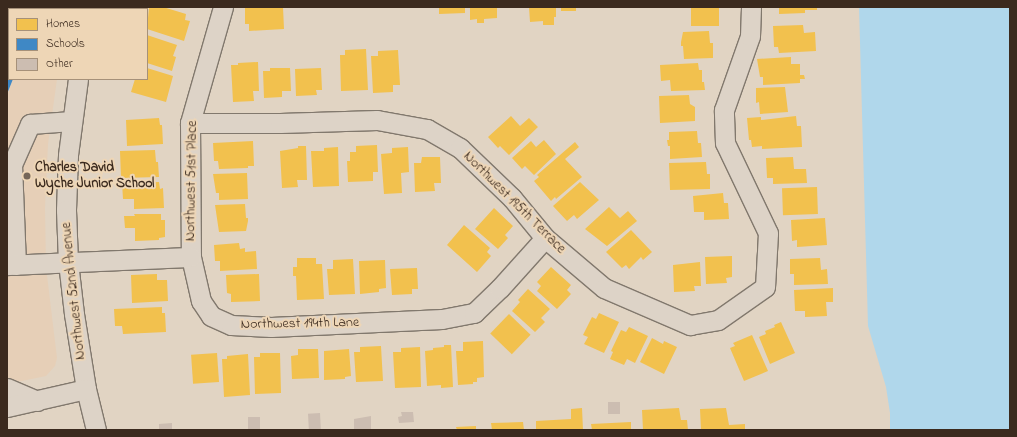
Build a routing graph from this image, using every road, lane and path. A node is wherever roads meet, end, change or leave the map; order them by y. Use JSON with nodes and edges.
{"nodes":[{"id":1,"x":751,"y":7,"type":"edge"},
{"id":2,"x":216,"y":9,"type":"edge"},
{"id":3,"x":78,"y":80,"type":"edge"},
{"id":4,"x":72,"y":121,"type":"junction"},
{"id":5,"x":190,"y":123,"type":"junction"},
{"id":6,"x":9,"y":171,"type":"edge"},
{"id":7,"x":545,"y":238,"type":"junction"},
{"id":8,"x":191,"y":257,"type":"junction"},
{"id":9,"x":68,"y":262,"type":"junction"},
{"id":10,"x":11,"y":265,"type":"edge"},
{"id":11,"x":7,"y":388,"type":"edge"},
{"id":12,"x":86,"y":389,"type":"junction"},
{"id":13,"x":36,"y":401,"type":"junction"},
{"id":14,"x":7,"y":407,"type":"edge"},
{"id":15,"x":96,"y":430,"type":"edge"}],
"edges":[{"from":1,"to":7,"type":"street","name":"Northwest 195th Terrace"},
{"from":2,"to":5,"type":"street","name":"Northwest 51st Place"},
{"from":3,"to":4,"type":"street","name":"Northwest 52nd Avenue"},
{"from":4,"to":6,"type":"street"},
{"from":4,"to":9,"type":"street","name":"Northwest 52nd Avenue"},
{"from":5,"to":7,"type":"street","name":"Northwest 195th Terrace"},
{"from":5,"to":8,"type":"street","name":"Northwest 51st Place"},
{"from":6,"to":10,"type":"street"},
{"from":7,"to":8,"type":"street","name":"Northwest 194th Lane"},
{"from":8,"to":9,"type":"street"},
{"from":9,"to":10,"type":"street"},
{"from":9,"to":12,"type":"street","name":"Northwest 52nd Avenue"},
{"from":11,"to":13,"type":"street"},
{"from":12,"to":13,"type":"street"},
{"from":12,"to":15,"type":"street","name":"Northwest 52nd Avenue"},
{"from":13,"to":14,"type":"street"}]}
